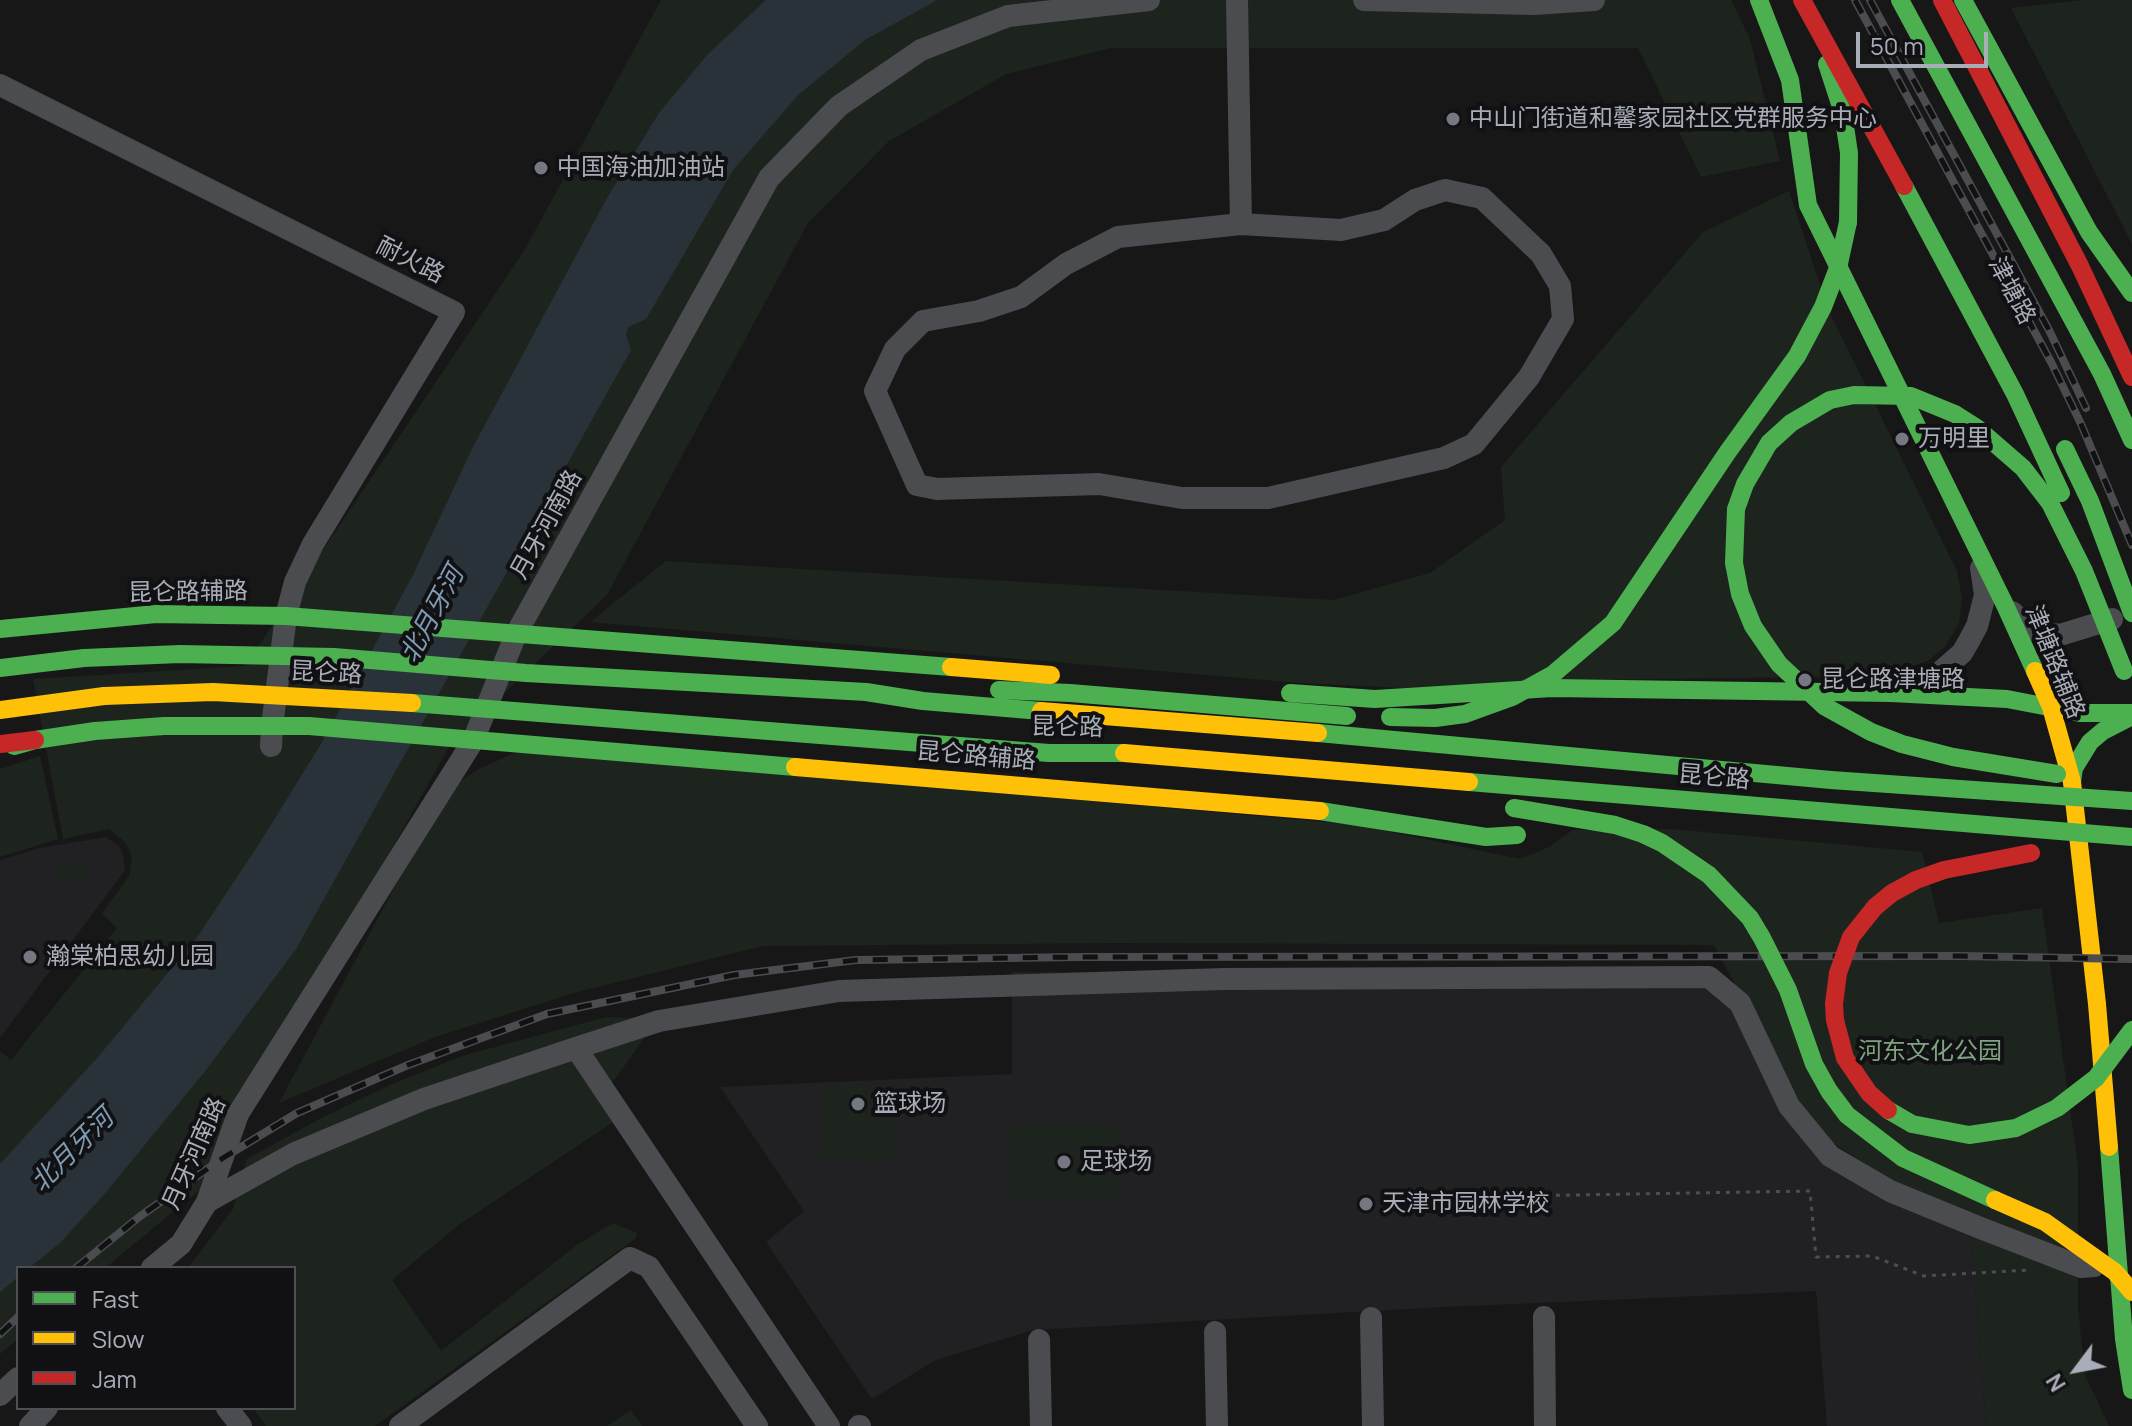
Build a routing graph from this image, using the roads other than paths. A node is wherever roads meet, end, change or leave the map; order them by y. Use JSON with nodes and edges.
{"nodes":[{"id":1,"x":1149,"y":0,"type":"edge"},
{"id":2,"x":1237,"y":0,"type":"edge"},
{"id":3,"x":1364,"y":0,"type":"edge"},
{"id":4,"x":1594,"y":0,"type":"edge"},
{"id":5,"x":1759,"y":0,"type":"edge"},
{"id":6,"x":1799,"y":0,"type":"edge"},
{"id":7,"x":1900,"y":0,"type":"edge"},
{"id":8,"x":1942,"y":0,"type":"edge"},
{"id":9,"x":1963,"y":0,"type":"edge"},
{"id":10,"x":0,"y":85,"type":"edge"},
{"id":11,"x":1241,"y":224,"type":"junction"},
{"id":12,"x":2080,"y":266,"type":"junction"},
{"id":13,"x":2132,"y":293,"type":"edge"},
{"id":14,"x":2132,"y":339,"type":"edge"},
{"id":15,"x":2132,"y":377,"type":"edge"},
{"id":16,"x":2058,"y":435,"type":"dead end"},
{"id":17,"x":2132,"y":440,"type":"edge"},
{"id":18,"x":1977,"y":551,"type":"junction"},
{"id":19,"x":2005,"y":605,"type":"junction"},
{"id":20,"x":2132,"y":612,"type":"edge"},
{"id":21,"x":286,"y":616,"type":"junction"},
{"id":22,"x":0,"y":629,"type":"edge"},
{"id":23,"x":516,"y":634,"type":"junction"},
{"id":24,"x":0,"y":668,"type":"edge"},
{"id":25,"x":866,"y":692,"type":"junction"},
{"id":26,"x":1891,"y":693,"type":"junction"},
{"id":27,"x":2051,"y":707,"type":"junction"},
{"id":28,"x":0,"y":710,"type":"edge"},
{"id":29,"x":2132,"y":715,"type":"edge"},
{"id":30,"x":1363,"y":718,"type":"junction"},
{"id":31,"x":272,"y":736,"type":"junction"},
{"id":32,"x":1581,"y":739,"type":"dead end"},
{"id":33,"x":473,"y":741,"type":"junction"},
{"id":34,"x":0,"y":747,"type":"edge"},
{"id":35,"x":1049,"y":753,"type":"junction"},
{"id":36,"x":1915,"y":767,"type":"dead end"},
{"id":37,"x":2073,"y":777,"type":"junction"},
{"id":38,"x":1259,"y":783,"type":"dead end"},
{"id":39,"x":2132,"y":801,"type":"edge"},
{"id":40,"x":1660,"y":816,"type":"dead end"},
{"id":41,"x":1517,"y":835,"type":"dead end"},
{"id":42,"x":2132,"y":837,"type":"edge"},
{"id":43,"x":1969,"y":847,"type":"dead end"},
{"id":44,"x":2045,"y":854,"type":"junction"},
{"id":45,"x":2103,"y":858,"type":"dead end"},
{"id":46,"x":2097,"y":1004,"type":"junction"},
{"id":47,"x":2132,"y":1030,"type":"edge"},
{"id":48,"x":2132,"y":1039,"type":"edge"},
{"id":49,"x":576,"y":1048,"type":"junction"},
{"id":50,"x":207,"y":1202,"type":"junction"},
{"id":51,"x":2120,"y":1264,"type":"junction"},
{"id":52,"x":154,"y":1266,"type":"edge"},
{"id":53,"x":2132,"y":1292,"type":"edge"},
{"id":54,"x":1544,"y":1317,"type":"dead end"},
{"id":55,"x":1371,"y":1318,"type":"dead end"},
{"id":56,"x":1215,"y":1332,"type":"dead end"},
{"id":57,"x":1039,"y":1340,"type":"dead end"},
{"id":58,"x":16,"y":1380,"type":"edge"},
{"id":59,"x":2132,"y":1390,"type":"edge"},
{"id":60,"x":0,"y":1395,"type":"edge"},
{"id":61,"x":45,"y":1410,"type":"edge"},
{"id":62,"x":229,"y":1410,"type":"edge"},
{"id":63,"x":30,"y":1426,"type":"edge"},
{"id":64,"x":241,"y":1426,"type":"edge"},
{"id":65,"x":400,"y":1426,"type":"edge"},
{"id":66,"x":757,"y":1426,"type":"edge"},
{"id":67,"x":829,"y":1426,"type":"edge"},
{"id":68,"x":1041,"y":1426,"type":"edge"},
{"id":69,"x":1217,"y":1426,"type":"edge"},
{"id":70,"x":1373,"y":1426,"type":"edge"},
{"id":71,"x":1545,"y":1426,"type":"edge"}],
"edges":[{"from":1,"to":23,"type":"street","name":"月牙河南路"},
{"from":2,"to":11,"type":"street"},
{"from":3,"to":4,"type":"street"},
{"from":5,"to":18,"type":"main road","name":"津塘路辅路"},
{"from":6,"to":30,"type":"main road","bridge":true},
{"from":6,"to":37,"type":"main road","bridge":true},
{"from":7,"to":17,"type":"main road","name":"津塘路"},
{"from":8,"to":12,"type":"main road"},
{"from":9,"to":13,"type":"main road"},
{"from":10,"to":21,"type":"street","name":"耐火路"},
{"from":11,"to":11,"type":"street"},
{"from":12,"to":14,"type":"main road"},
{"from":12,"to":15,"type":"main road"},
{"from":16,"to":20,"type":"main road","bridge":true},
{"from":18,"to":19,"type":"main road","name":"津塘路辅路"},
{"from":18,"to":26,"type":"street"},
{"from":19,"to":20,"type":"street"},
{"from":19,"to":27,"type":"main road","name":"津塘路辅路"},
{"from":21,"to":22,"type":"main road","name":"昆仑路辅路"},
{"from":21,"to":23,"type":"main road","name":"昆仑路辅路"},
{"from":21,"to":31,"type":"street","name":"耐火路"},
{"from":23,"to":26,"type":"main road","name":"昆仑路辅路"},
{"from":23,"to":33,"type":"street","name":"月牙河南路"},
{"from":24,"to":25,"type":"main road","name":"昆仑路","bridge":true},
{"from":25,"to":30,"type":"main road","bridge":true},
{"from":25,"to":39,"type":"main road","name":"昆仑路","bridge":true},
{"from":26,"to":27,"type":"main road","name":"昆仑路辅路"},
{"from":27,"to":29,"type":"main road"},
{"from":27,"to":37,"type":"main road","name":"津塘路辅路"},
{"from":28,"to":35,"type":"main road","name":"昆仑路","bridge":true},
{"from":29,"to":37,"type":"main road"},
{"from":30,"to":32,"type":"main road"},
{"from":31,"to":33,"type":"main road","name":"昆仑路辅路"},
{"from":31,"to":34,"type":"main road"},
{"from":33,"to":41,"type":"main road","name":"昆仑路辅路"},
{"from":33,"to":50,"type":"street","name":"月牙河南路"},
{"from":35,"to":38,"type":"main road","bridge":true},
{"from":35,"to":42,"type":"main road","name":"昆仑路","bridge":true},
{"from":36,"to":37,"type":"main road","bridge":true},
{"from":37,"to":46,"type":"main road","name":"津塘路辅路"},
{"from":40,"to":53,"type":"main road","bridge":true},
{"from":43,"to":44,"type":"main road","bridge":true},
{"from":44,"to":45,"type":"main road"},
{"from":44,"to":47,"type":"main road","bridge":true},
{"from":46,"to":48,"type":"main road"},
{"from":46,"to":51,"type":"main road","name":"津塘路辅路"},
{"from":49,"to":50,"type":"street"},
{"from":49,"to":51,"type":"street"},
{"from":49,"to":67,"type":"street"},
{"from":50,"to":52,"type":"street","name":"月牙河南路"},
{"from":51,"to":59,"type":"main road","name":"津塘路辅路"},
{"from":54,"to":71,"type":"street"},
{"from":55,"to":70,"type":"street"},
{"from":56,"to":69,"type":"street"},
{"from":57,"to":68,"type":"street"},
{"from":58,"to":60,"type":"street"},
{"from":61,"to":63,"type":"street"},
{"from":62,"to":64,"type":"street"},
{"from":65,"to":66,"type":"street"}]}
